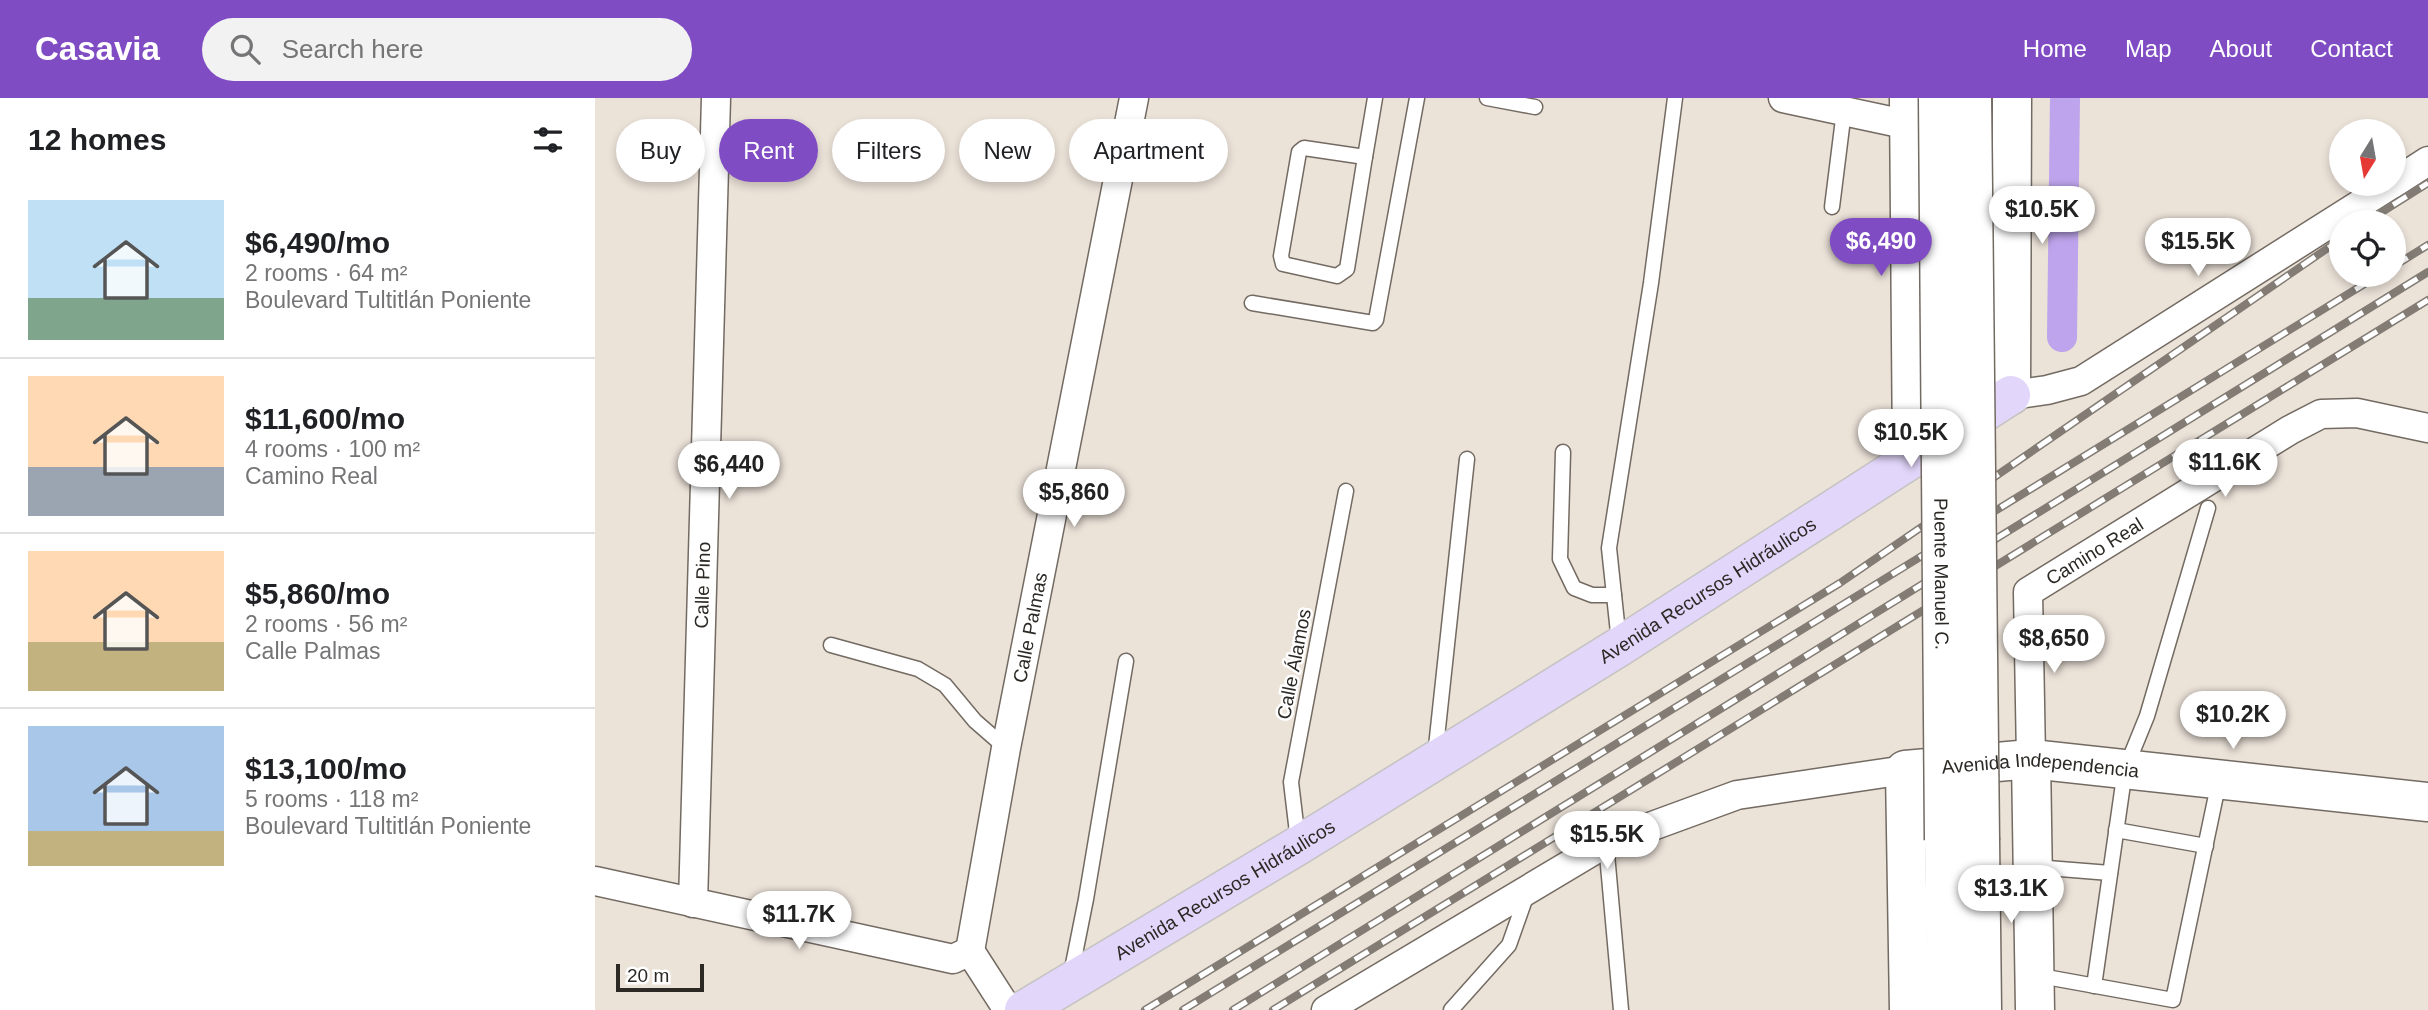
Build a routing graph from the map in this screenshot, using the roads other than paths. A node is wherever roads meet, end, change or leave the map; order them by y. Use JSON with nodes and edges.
{"nodes":[{"id":1,"x":716,"y":98,"type":"edge"},
{"id":2,"x":1134,"y":98,"type":"edge"},
{"id":3,"x":1375,"y":98,"type":"edge"},
{"id":4,"x":1417,"y":98,"type":"edge"},
{"id":5,"x":1487,"y":98,"type":"edge"},
{"id":6,"x":1675,"y":98,"type":"edge"},
{"id":7,"x":1783,"y":98,"type":"edge"},
{"id":8,"x":1938,"y":98,"type":"edge"},
{"id":9,"x":1972,"y":98,"type":"edge"},
{"id":10,"x":2012,"y":98,"type":"edge"},
{"id":11,"x":1535,"y":107,"type":"dead end"},
{"id":12,"x":1844,"y":111,"type":"junction"},
{"id":13,"x":1909,"y":111,"type":"edge"},
{"id":14,"x":1365,"y":157,"type":"junction"},
{"id":15,"x":2428,"y":161,"type":"edge"},
{"id":16,"x":2406,"y":175,"type":"edge"},
{"id":17,"x":2373,"y":196,"type":"edge"},
{"id":18,"x":1832,"y":207,"type":"dead end"},
{"id":19,"x":1252,"y":303,"type":"dead end"},
{"id":20,"x":2011,"y":395,"type":"junction"},
{"id":21,"x":2428,"y":428,"type":"edge"},
{"id":22,"x":1563,"y":453,"type":"dead end"},
{"id":23,"x":1912,"y":457,"type":"junction"},
{"id":24,"x":1467,"y":459,"type":"dead end"},
{"id":25,"x":1346,"y":491,"type":"dead end"},
{"id":26,"x":2208,"y":508,"type":"dead end"},
{"id":27,"x":1614,"y":595,"type":"junction"},
{"id":28,"x":831,"y":645,"type":"dead end"},
{"id":29,"x":1619,"y":647,"type":"junction"},
{"id":30,"x":1126,"y":662,"type":"dead end"},
{"id":31,"x":1006,"y":748,"type":"junction"},
{"id":32,"x":2031,"y":759,"type":"junction"},
{"id":33,"x":1435,"y":761,"type":"junction"},
{"id":34,"x":2125,"y":769,"type":"junction"},
{"id":35,"x":1905,"y":770,"type":"junction"},
{"id":36,"x":2219,"y":780,"type":"junction"},
{"id":37,"x":2428,"y":802,"type":"edge"},
{"id":38,"x":2116,"y":830,"type":"junction"},
{"id":39,"x":1962,"y":840,"type":"junction"},
{"id":40,"x":1606,"y":843,"type":"junction"},
{"id":41,"x":1299,"y":845,"type":"junction"},
{"id":42,"x":2206,"y":846,"type":"junction"},
{"id":43,"x":2033,"y":867,"type":"junction"},
{"id":44,"x":2110,"y":873,"type":"junction"},
{"id":45,"x":595,"y":881,"type":"edge"},
{"id":46,"x":1529,"y":889,"type":"junction"},
{"id":47,"x":693,"y":903,"type":"junction"},
{"id":48,"x":970,"y":951,"type":"junction"},
{"id":49,"x":1070,"y":983,"type":"junction"},
{"id":50,"x":2094,"y":986,"type":"junction"},
{"id":51,"x":2035,"y":992,"type":"edge"},
{"id":52,"x":2174,"y":1005,"type":"edge"},
{"id":53,"x":1008,"y":1010,"type":"edge"},
{"id":54,"x":1024,"y":1010,"type":"edge"},
{"id":55,"x":1326,"y":1010,"type":"edge"},
{"id":56,"x":1451,"y":1010,"type":"edge"},
{"id":57,"x":1621,"y":1010,"type":"edge"},
{"id":58,"x":1909,"y":1010,"type":"edge"},
{"id":59,"x":1946,"y":1010,"type":"edge"},
{"id":60,"x":1982,"y":1010,"type":"edge"}],
"edges":[{"from":1,"to":47,"type":"street","name":"Calle Pino"},
{"from":2,"to":31,"type":"street","name":"Calle Palmas"},
{"from":3,"to":14,"type":"lane"},
{"from":4,"to":19,"type":"lane"},
{"from":5,"to":11,"type":"lane"},
{"from":6,"to":27,"type":"lane"},
{"from":7,"to":12,"type":"street"},
{"from":8,"to":39,"type":"main road","name":"Puente Manuel C.","bridge":true},
{"from":9,"to":39,"type":"main road","name":"Puente Manuel C.","bridge":true},
{"from":10,"to":20,"type":"main road"},
{"from":12,"to":13,"type":"street"},
{"from":12,"to":18,"type":"lane"},
{"from":13,"to":23,"type":"main road"},
{"from":14,"to":14,"type":"lane"},
{"from":15,"to":16,"type":"street","name":"Avenida Recursos Hidráulicos"},
{"from":17,"to":20,"type":"street","name":"Avenida Recursos Hidráulicos"},
{"from":20,"to":23,"type":"main road","name":"Avenida Recursos Hidráulicos"},
{"from":21,"to":32,"type":"street","name":"Camino Real"},
{"from":22,"to":27,"type":"lane"},
{"from":23,"to":29,"type":"main road","name":"Avenida Recursos Hidráulicos"},
{"from":24,"to":33,"type":"lane"},
{"from":25,"to":41,"type":"lane","name":"Calle Álamos"},
{"from":26,"to":34,"type":"lane"},
{"from":27,"to":29,"type":"lane"},
{"from":28,"to":31,"type":"lane"},
{"from":29,"to":33,"type":"main road","name":"Avenida Recursos Hidráulicos"},
{"from":30,"to":49,"type":"lane"},
{"from":31,"to":48,"type":"street","name":"Calle Palmas"},
{"from":32,"to":34,"type":"main road","name":"Avenida Independencia"},
{"from":32,"to":35,"type":"main road","name":"Avenida Independencia"},
{"from":32,"to":43,"type":"main road"},
{"from":33,"to":41,"type":"main road","name":"Avenida Recursos Hidráulicos"},
{"from":34,"to":36,"type":"main road","name":"Avenida Independencia"},
{"from":34,"to":38,"type":"lane"},
{"from":35,"to":40,"type":"street"},
{"from":35,"to":58,"type":"main road"},
{"from":36,"to":37,"type":"main road","name":"Avenida Independencia"},
{"from":36,"to":42,"type":"lane"},
{"from":38,"to":42,"type":"lane"},
{"from":38,"to":44,"type":"lane"},
{"from":39,"to":59,"type":"main road"},
{"from":39,"to":60,"type":"main road"},
{"from":40,"to":46,"type":"street"},
{"from":40,"to":57,"type":"lane"},
{"from":41,"to":49,"type":"main road","name":"Avenida Recursos Hidráulicos"},
{"from":42,"to":52,"type":"lane"},
{"from":43,"to":44,"type":"lane"},
{"from":43,"to":51,"type":"main road"},
{"from":44,"to":50,"type":"lane"},
{"from":45,"to":47,"type":"street"},
{"from":46,"to":55,"type":"street"},
{"from":46,"to":56,"type":"lane"},
{"from":47,"to":48,"type":"street"},
{"from":48,"to":53,"type":"street"},
{"from":49,"to":54,"type":"main road","name":"Avenida Recursos Hidráulicos"},
{"from":50,"to":51,"type":"lane"},
{"from":50,"to":52,"type":"lane"}]}
